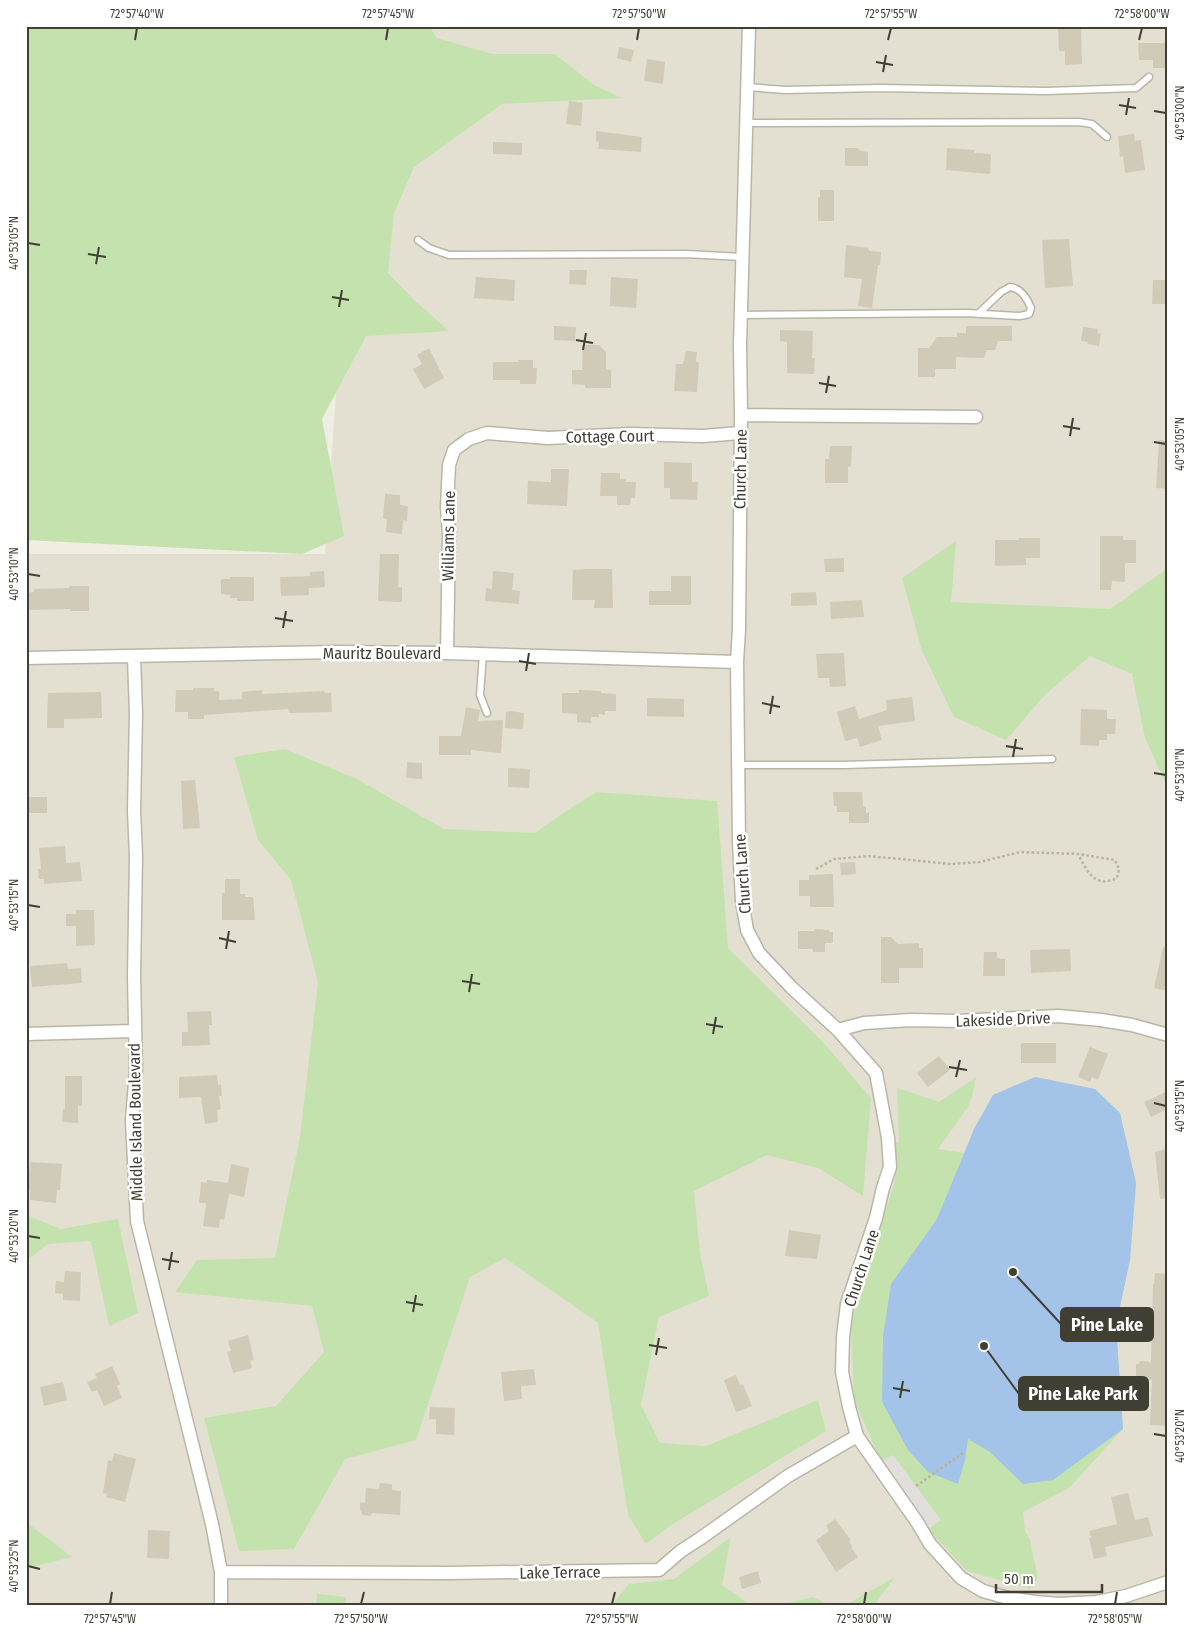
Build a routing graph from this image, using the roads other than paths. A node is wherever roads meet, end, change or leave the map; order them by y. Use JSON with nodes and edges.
{"nodes":[{"id":1,"x":749,"y":26,"type":"edge"},
{"id":2,"x":1149,"y":77,"type":"dead end"},
{"id":3,"x":747,"y":87,"type":"junction"},
{"id":4,"x":746,"y":123,"type":"junction"},
{"id":5,"x":1107,"y":137,"type":"dead end"},
{"id":6,"x":418,"y":240,"type":"dead end"},
{"id":7,"x":742,"y":257,"type":"junction"},
{"id":8,"x":978,"y":314,"type":"junction"},
{"id":9,"x":740,"y":315,"type":"junction"},
{"id":10,"x":741,"y":415,"type":"junction"},
{"id":11,"x":976,"y":417,"type":"dead end"},
{"id":12,"x":740,"y":434,"type":"junction"},
{"id":13,"x":479,"y":436,"type":"joint"},
{"id":14,"x":447,"y":652,"type":"junction"},
{"id":15,"x":483,"y":654,"type":"junction"},
{"id":16,"x":134,"y":657,"type":"junction"},
{"id":17,"x":26,"y":658,"type":"edge"},
{"id":18,"x":737,"y":662,"type":"junction"},
{"id":19,"x":486,"y":713,"type":"dead end"},
{"id":20,"x":1052,"y":759,"type":"dead end"},
{"id":21,"x":739,"y":765,"type":"junction"},
{"id":22,"x":838,"y":1030,"type":"junction"},
{"id":23,"x":134,"y":1031,"type":"junction"},
{"id":24,"x":26,"y":1034,"type":"edge"},
{"id":25,"x":1168,"y":1035,"type":"edge"},
{"id":26,"x":857,"y":1436,"type":"junction"},
{"id":27,"x":221,"y":1572,"type":"junction"},
{"id":28,"x":1168,"y":1582,"type":"edge"},
{"id":29,"x":1035,"y":1604,"type":"edge"},
{"id":30,"x":221,"y":1606,"type":"edge"}],
"edges":[{"from":1,"to":3,"type":"street","name":"Church Lane"},
{"from":2,"to":3,"type":"lane"},
{"from":3,"to":4,"type":"street","name":"Church Lane"},
{"from":4,"to":5,"type":"lane"},
{"from":4,"to":7,"type":"street","name":"Church Lane"},
{"from":6,"to":7,"type":"lane"},
{"from":7,"to":9,"type":"street","name":"Church Lane"},
{"from":8,"to":8,"type":"lane"},
{"from":8,"to":9,"type":"lane"},
{"from":9,"to":10,"type":"street","name":"Church Lane"},
{"from":10,"to":11,"type":"street"},
{"from":10,"to":12,"type":"street","name":"Church Lane"},
{"from":12,"to":13,"type":"street","name":"Cottage Court"},
{"from":12,"to":18,"type":"street","name":"Church Lane"},
{"from":13,"to":14,"type":"street","name":"Williams Lane"},
{"from":14,"to":15,"type":"street","name":"Mauritz Boulevard"},
{"from":14,"to":16,"type":"street","name":"Mauritz Boulevard"},
{"from":15,"to":18,"type":"street","name":"Mauritz Boulevard"},
{"from":15,"to":19,"type":"lane"},
{"from":16,"to":17,"type":"street","name":"Mauritz Boulevard"},
{"from":16,"to":23,"type":"street","name":"Middle Island Boulevard"},
{"from":18,"to":21,"type":"street","name":"Church Lane"},
{"from":20,"to":21,"type":"lane"},
{"from":21,"to":22,"type":"street","name":"Church Lane"},
{"from":22,"to":25,"type":"street","name":"Lakeside Drive"},
{"from":22,"to":26,"type":"street","name":"Church Lane"},
{"from":23,"to":24,"type":"street"},
{"from":23,"to":27,"type":"street","name":"Middle Island Boulevard"},
{"from":26,"to":27,"type":"street","name":"Lake Terrace"},
{"from":26,"to":29,"type":"street","name":"Church Lane"},
{"from":27,"to":30,"type":"street","name":"Middle Island Boulevard"},
{"from":28,"to":29,"type":"street","name":"Church Lane"}]}
